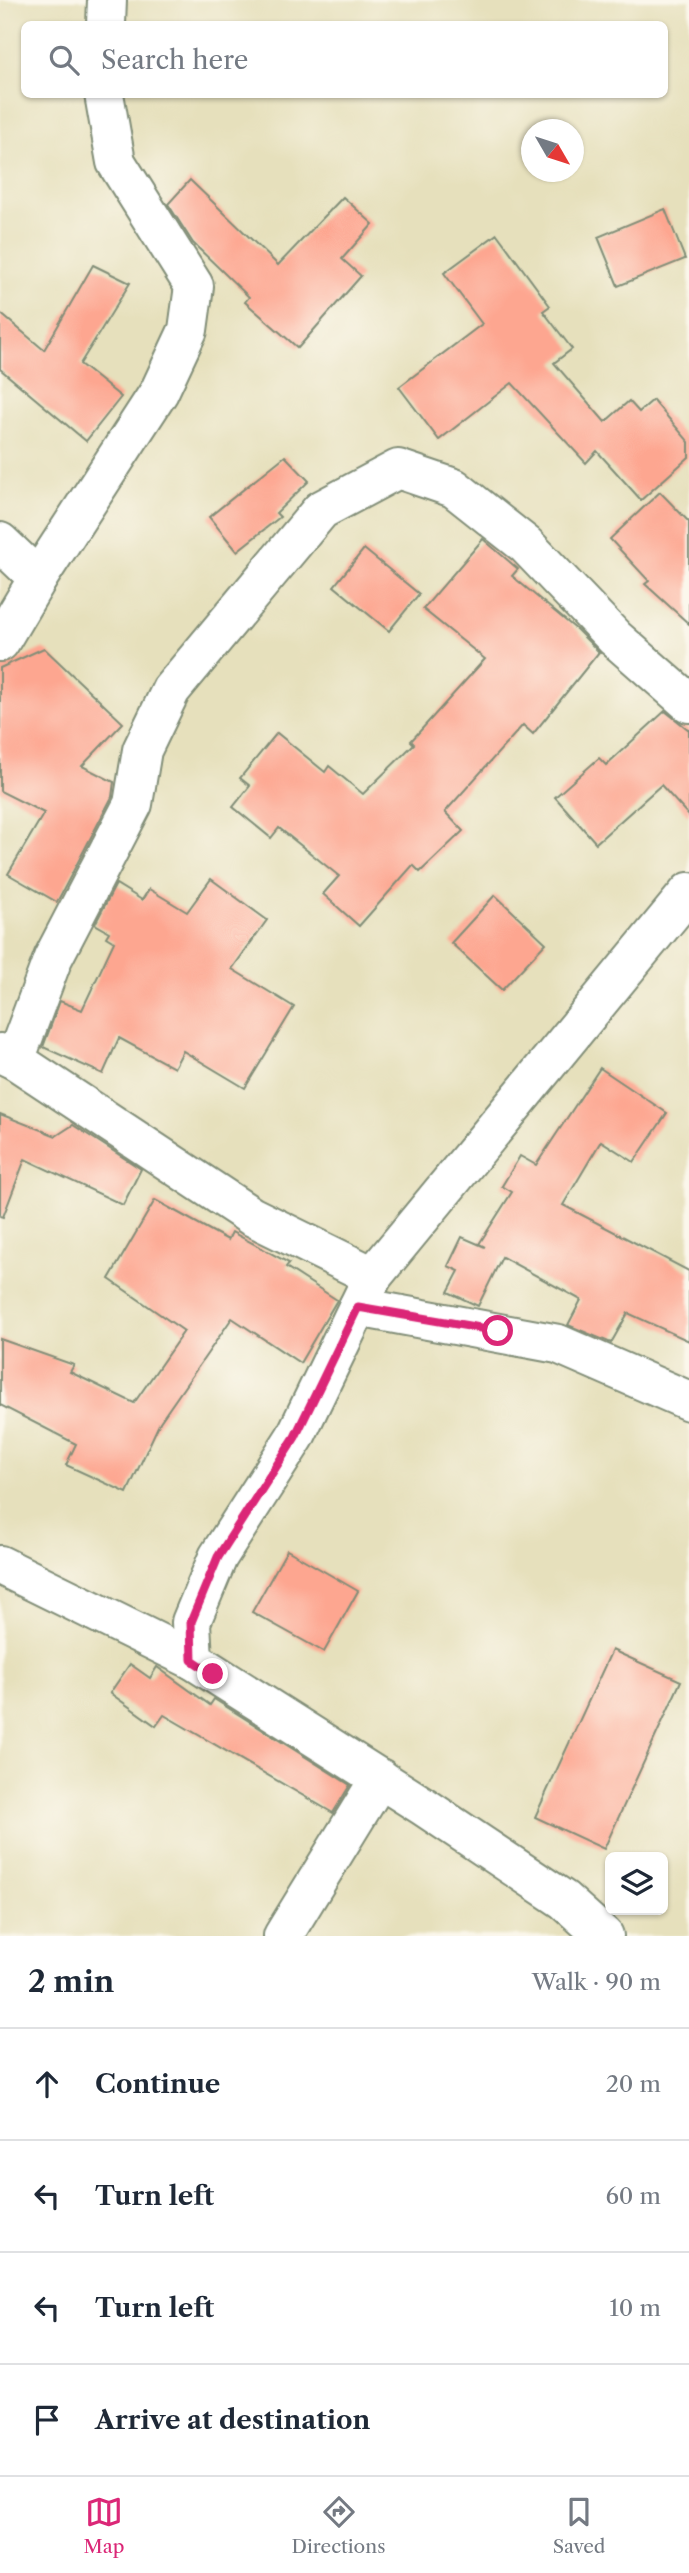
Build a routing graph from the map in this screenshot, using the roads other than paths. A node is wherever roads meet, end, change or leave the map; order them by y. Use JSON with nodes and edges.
{"nodes":[{"id":1,"x":107,"y":0,"type":"edge"},
{"id":2,"x":106,"y":21,"type":"edge"},
{"id":3,"x":105,"y":98,"type":"edge"},
{"id":4,"x":0,"y":542,"type":"edge"},
{"id":5,"x":38,"y":578,"type":"junction"},
{"id":6,"x":0,"y":642,"type":"edge"},
{"id":7,"x":689,"y":703,"type":"edge"},
{"id":8,"x":689,"y":892,"type":"edge"},
{"id":9,"x":7,"y":1056,"type":"edge"},
{"id":10,"x":366,"y":1292,"type":"junction"},
{"id":11,"x":689,"y":1401,"type":"edge"},
{"id":12,"x":0,"y":1565,"type":"edge"},
{"id":13,"x":192,"y":1660,"type":"junction"},
{"id":14,"x":380,"y":1778,"type":"junction"},
{"id":15,"x":283,"y":1936,"type":"edge"},
{"id":16,"x":604,"y":1936,"type":"edge"}],
"edges":[{"from":1,"to":2,"type":"street"},
{"from":3,"to":5,"type":"street"},
{"from":4,"to":5,"type":"street"},
{"from":5,"to":6,"type":"street"},
{"from":7,"to":9,"type":"street"},
{"from":8,"to":10,"type":"street"},
{"from":9,"to":10,"type":"street"},
{"from":10,"to":11,"type":"street"},
{"from":10,"to":13,"type":"street"},
{"from":12,"to":13,"type":"street"},
{"from":13,"to":14,"type":"street"},
{"from":14,"to":15,"type":"street"},
{"from":14,"to":16,"type":"street"}]}
